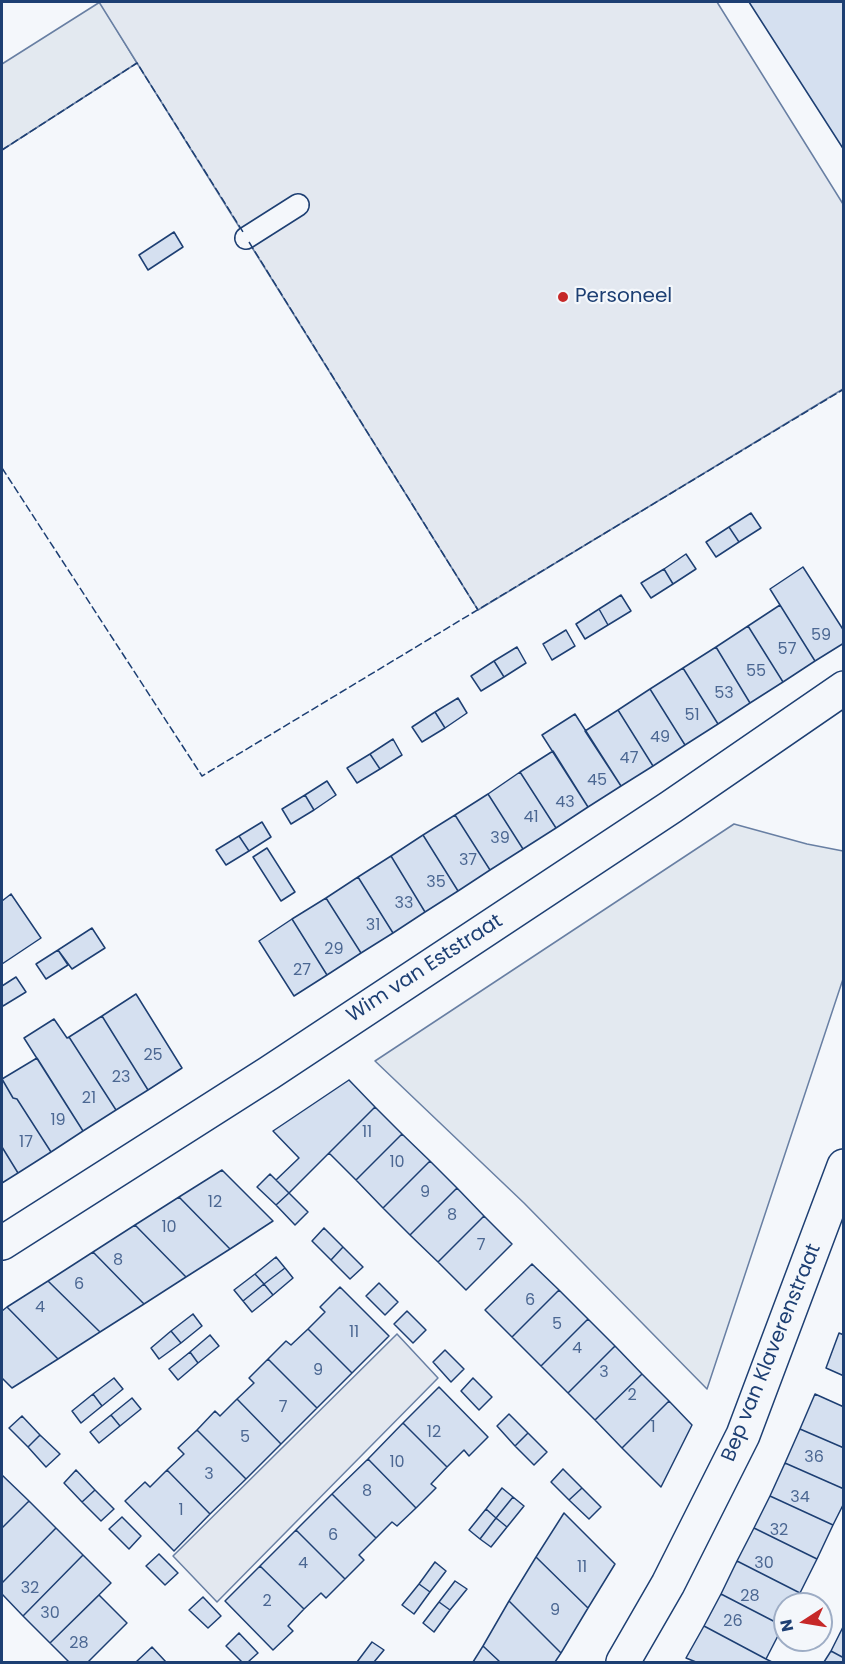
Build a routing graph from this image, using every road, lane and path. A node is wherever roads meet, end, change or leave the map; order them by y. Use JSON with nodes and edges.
{"nodes":[{"id":1,"x":298,"y":205,"type":"dead end"},
{"id":2,"x":246,"y":238,"type":"dead end"},
{"id":3,"x":843,"y":688,"type":"edge"},
{"id":4,"x":843,"y":1166,"type":"edge"},
{"id":5,"x":2,"y":1243,"type":"edge"},
{"id":6,"x":623,"y":1662,"type":"edge"}],
"edges":[{"from":1,"to":2,"type":"lane"},
{"from":3,"to":5,"type":"street","name":"Wim van Eststraat"},
{"from":4,"to":6,"type":"street","name":"Bep van Klaverenstraat"}]}
